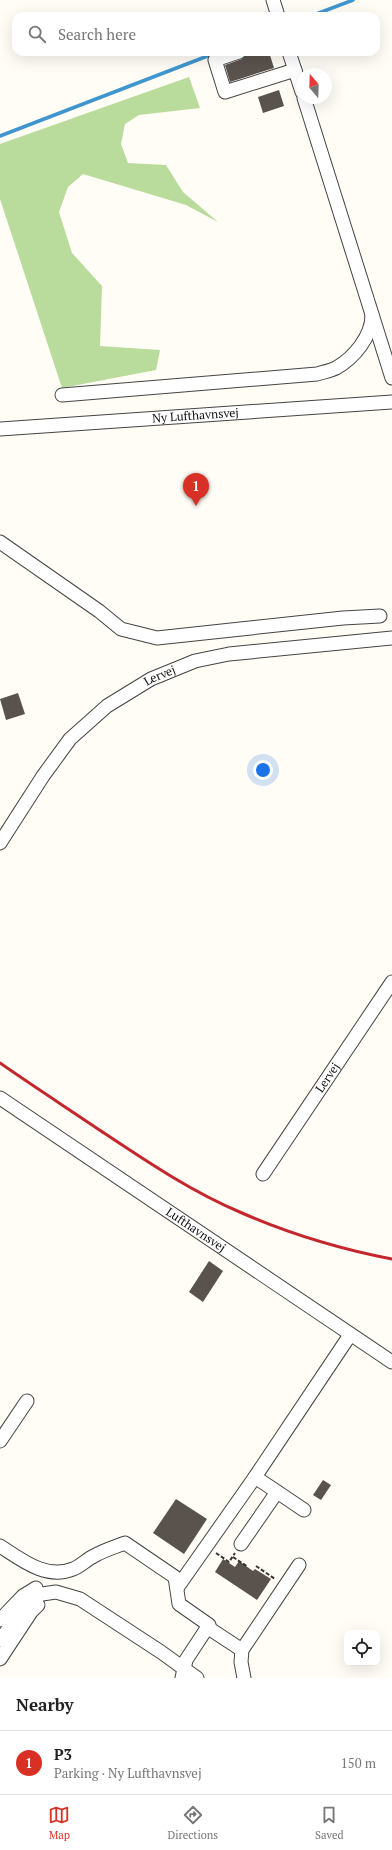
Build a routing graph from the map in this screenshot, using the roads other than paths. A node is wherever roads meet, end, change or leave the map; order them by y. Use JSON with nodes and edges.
{"nodes":[{"id":1,"x":273,"y":0,"type":"edge"},
{"id":2,"x":277,"y":12,"type":"edge"},
{"id":3,"x":226,"y":56,"type":"edge"},
{"id":4,"x":290,"y":56,"type":"edge"},
{"id":5,"x":295,"y":70,"type":"junction"},
{"id":6,"x":296,"y":73,"type":"edge"},
{"id":7,"x":306,"y":104,"type":"edge"},
{"id":8,"x":372,"y":315,"type":"junction"},
{"id":9,"x":392,"y":378,"type":"edge"},
{"id":10,"x":62,"y":395,"type":"dead end"},
{"id":11,"x":392,"y":402,"type":"edge"},
{"id":12,"x":0,"y":429,"type":"edge"},
{"id":13,"x":0,"y":542,"type":"edge"},
{"id":14,"x":380,"y":616,"type":"dead end"},
{"id":15,"x":392,"y":638,"type":"edge"},
{"id":16,"x":0,"y":843,"type":"edge"},
{"id":17,"x":392,"y":982,"type":"edge"},
{"id":18,"x":0,"y":1098,"type":"edge"},
{"id":19,"x":263,"y":1174,"type":"dead end"},
{"id":20,"x":350,"y":1335,"type":"junction"},
{"id":21,"x":392,"y":1362,"type":"edge"},
{"id":22,"x":27,"y":1401,"type":"dead end"},
{"id":23,"x":0,"y":1441,"type":"edge"},
{"id":24,"x":255,"y":1477,"type":"junction"},
{"id":25,"x":277,"y":1492,"type":"junction"},
{"id":26,"x":304,"y":1510,"type":"dead end"},
{"id":27,"x":241,"y":1544,"type":"road end"},
{"id":28,"x":0,"y":1546,"type":"edge"},
{"id":29,"x":299,"y":1565,"type":"dead end"},
{"id":30,"x":177,"y":1588,"type":"junction"},
{"id":31,"x":0,"y":1620,"type":"edge"},
{"id":32,"x":208,"y":1627,"type":"junction"},
{"id":33,"x":0,"y":1640,"type":"edge"},
{"id":34,"x":242,"y":1650,"type":"junction"},
{"id":35,"x":0,"y":1660,"type":"edge"},
{"id":36,"x":183,"y":1674,"type":"edge"},
{"id":37,"x":197,"y":1678,"type":"edge"},
{"id":38,"x":244,"y":1678,"type":"edge"}],
"edges":[{"from":1,"to":2,"type":"street"},
{"from":3,"to":5,"type":"street"},
{"from":4,"to":5,"type":"street"},
{"from":5,"to":6,"type":"street"},
{"from":7,"to":8,"type":"street"},
{"from":8,"to":9,"type":"street"},
{"from":8,"to":10,"type":"street"},
{"from":11,"to":12,"type":"street","name":"Ny Lufthavnsvej"},
{"from":13,"to":14,"type":"street"},
{"from":15,"to":16,"type":"street","name":"Lervej"},
{"from":17,"to":19,"type":"street","name":"Lervej"},
{"from":18,"to":20,"type":"street","name":"Lufthavnsvej"},
{"from":20,"to":21,"type":"street","name":"Lufthavnsvej"},
{"from":20,"to":24,"type":"street"},
{"from":22,"to":23,"type":"street"},
{"from":24,"to":25,"type":"street"},
{"from":24,"to":30,"type":"street"},
{"from":25,"to":26,"type":"street"},
{"from":25,"to":27,"type":"street"},
{"from":28,"to":30,"type":"street"},
{"from":29,"to":34,"type":"street"},
{"from":30,"to":32,"type":"street"},
{"from":31,"to":36,"type":"street"},
{"from":32,"to":34,"type":"street"},
{"from":32,"to":36,"type":"street"},
{"from":33,"to":36,"type":"street"},
{"from":34,"to":38,"type":"street"},
{"from":35,"to":36,"type":"street"},
{"from":36,"to":37,"type":"street"}]}
